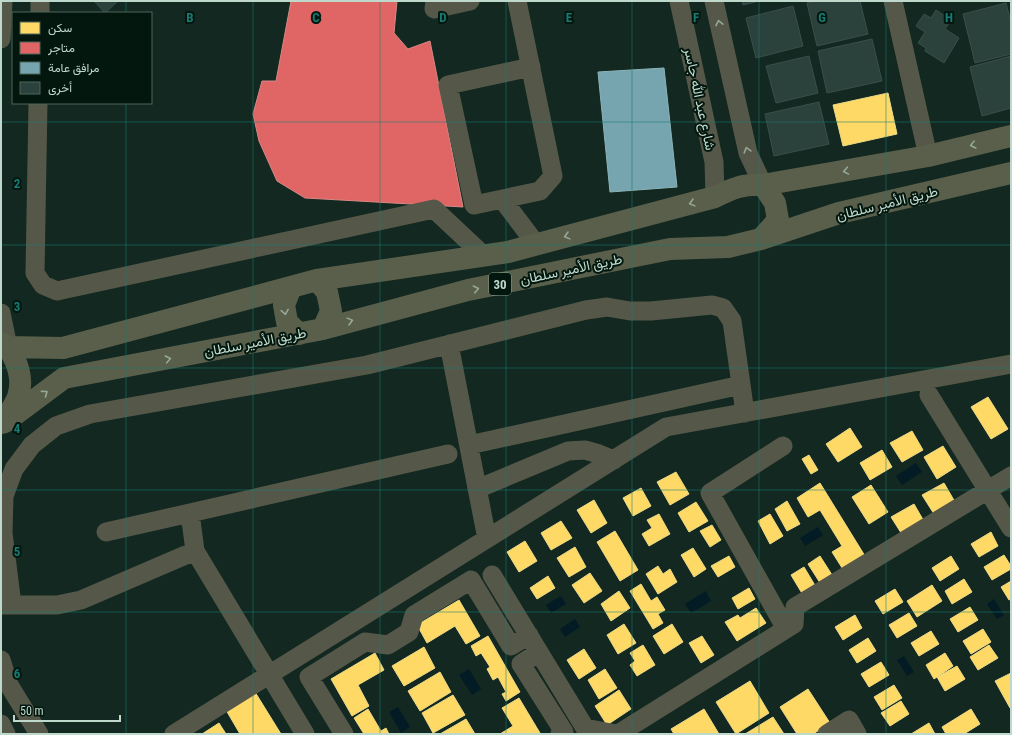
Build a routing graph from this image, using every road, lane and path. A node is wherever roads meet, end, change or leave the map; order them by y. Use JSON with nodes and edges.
{"nodes":[{"id":1,"x":3,"y":1,"type":"edge"},
{"id":2,"x":40,"y":1,"type":"edge"},
{"id":3,"x":435,"y":1,"type":"edge"},
{"id":4,"x":470,"y":1,"type":"edge"},
{"id":5,"x":517,"y":1,"type":"edge"},
{"id":6,"x":679,"y":1,"type":"edge"},
{"id":7,"x":714,"y":1,"type":"edge"},
{"id":8,"x":893,"y":1,"type":"edge"},
{"id":9,"x":40,"y":12,"type":"edge"},
{"id":10,"x":1,"y":39,"type":"edge"},
{"id":11,"x":531,"y":67,"type":"junction"},
{"id":12,"x":38,"y":104,"type":"edge"},
{"id":13,"x":1011,"y":136,"type":"edge"},
{"id":14,"x":928,"y":156,"type":"junction"},
{"id":15,"x":1011,"y":173,"type":"edge"},
{"id":16,"x":763,"y":185,"type":"junction"},
{"id":17,"x":715,"y":197,"type":"junction"},
{"id":18,"x":502,"y":199,"type":"junction"},
{"id":19,"x":761,"y":239,"type":"junction"},
{"id":20,"x":536,"y":244,"type":"junction"},
{"id":21,"x":483,"y":255,"type":"junction"},
{"id":22,"x":317,"y":280,"type":"junction"},
{"id":23,"x":291,"y":287,"type":"junction"},
{"id":24,"x":1,"y":313,"type":"edge"},
{"id":25,"x":323,"y":329,"type":"junction"},
{"id":26,"x":299,"y":334,"type":"junction"},
{"id":27,"x":449,"y":344,"type":"junction"},
{"id":28,"x":4,"y":345,"type":"edge"},
{"id":29,"x":1011,"y":364,"type":"edge"},
{"id":30,"x":741,"y":385,"type":"junction"},
{"id":31,"x":930,"y":395,"type":"dead end"},
{"id":32,"x":745,"y":413,"type":"junction"},
{"id":33,"x":2,"y":425,"type":"edge"},
{"id":34,"x":469,"y":445,"type":"junction"},
{"id":35,"x":783,"y":446,"type":"dead end"},
{"id":36,"x":448,"y":454,"type":"dead end"},
{"id":37,"x":614,"y":460,"type":"junction"},
{"id":38,"x":1011,"y":476,"type":"edge"},
{"id":39,"x":477,"y":489,"type":"junction"},
{"id":40,"x":987,"y":491,"type":"junction"},
{"id":41,"x":190,"y":513,"type":"junction"},
{"id":42,"x":1011,"y":528,"type":"edge"},
{"id":43,"x":106,"y":532,"type":"dead end"},
{"id":44,"x":487,"y":539,"type":"junction"},
{"id":45,"x":195,"y":551,"type":"junction"},
{"id":46,"x":492,"y":575,"type":"dead end"},
{"id":47,"x":7,"y":605,"type":"edge"},
{"id":48,"x":786,"y":629,"type":"junction"},
{"id":49,"x":529,"y":635,"type":"junction"},
{"id":50,"x":539,"y":652,"type":"junction"},
{"id":51,"x":1,"y":660,"type":"edge"},
{"id":52,"x":269,"y":674,"type":"junction"},
{"id":53,"x":1,"y":724,"type":"edge"},
{"id":54,"x":6,"y":734,"type":"edge"},
{"id":55,"x":39,"y":734,"type":"edge"},
{"id":56,"x":174,"y":734,"type":"edge"},
{"id":57,"x":305,"y":734,"type":"edge"},
{"id":58,"x":344,"y":734,"type":"edge"},
{"id":59,"x":560,"y":734,"type":"edge"},
{"id":60,"x":617,"y":734,"type":"edge"},
{"id":61,"x":827,"y":734,"type":"edge"},
{"id":62,"x":857,"y":734,"type":"edge"}],
"edges":[{"from":1,"to":10,"type":"street"},
{"from":2,"to":9,"type":"street"},
{"from":3,"to":4,"type":"street"},
{"from":5,"to":11,"type":"street"},
{"from":6,"to":17,"type":"street","name":"شارع عبد الله جاسر"},
{"from":16,"to":7,"type":"street","one_way":true},
{"from":8,"to":14,"type":"street"},
{"from":11,"to":18,"type":"street"},
{"from":11,"to":18,"type":"street"},
{"from":12,"to":21,"type":"street"},
{"from":13,"to":14,"type":"main road","number":"30","one_way":true},
{"from":14,"to":16,"type":"main road","number":"30","one_way":true},
{"from":15,"to":19,"type":"main road","name":"طريق الأمير سلطان","number":"30"},
{"from":16,"to":17,"type":"main road","number":"30"},
{"from":16,"to":19,"type":"main road"},
{"from":17,"to":20,"type":"main road","number":"30","one_way":true},
{"from":18,"to":20,"type":"street"},
{"from":25,"to":19,"type":"main road","name":"طريق الأمير سلطان","number":"30","one_way":true},
{"from":20,"to":21,"type":"main road","number":"30"},
{"from":21,"to":22,"type":"main road","number":"30"},
{"from":22,"to":23,"type":"main road","number":"30"},
{"from":22,"to":25,"type":"main road"},
{"from":23,"to":26,"type":"main road","one_way":true},
{"from":23,"to":28,"type":"main road","number":"30"},
{"from":24,"to":28,"type":"street"},
{"from":25,"to":26,"type":"main road","name":"طريق الأمير سلطان","number":"30"},
{"from":33,"to":26,"type":"main road","name":"طريق الأمير سلطان","number":"30","one_way":true},
{"from":27,"to":30,"type":"street"},
{"from":27,"to":34,"type":"street"},
{"from":27,"to":47,"type":"street"},
{"from":28,"to":33,"type":"main road"},
{"from":29,"to":32,"type":"street"},
{"from":30,"to":32,"type":"street"},
{"from":30,"to":34,"type":"street"},
{"from":31,"to":40,"type":"street"},
{"from":32,"to":37,"type":"street"},
{"from":34,"to":39,"type":"street"},
{"from":35,"to":48,"type":"street"},
{"from":36,"to":41,"type":"street"},
{"from":37,"to":39,"type":"street"},
{"from":37,"to":44,"type":"street"},
{"from":38,"to":40,"type":"street"},
{"from":39,"to":44,"type":"street"},
{"from":40,"to":42,"type":"street"},
{"from":40,"to":48,"type":"street"},
{"from":41,"to":43,"type":"street"},
{"from":41,"to":45,"type":"street"},
{"from":44,"to":52,"type":"street"},
{"from":45,"to":47,"type":"street"},
{"from":45,"to":52,"type":"street"},
{"from":46,"to":49,"type":"street"},
{"from":48,"to":60,"type":"street"},
{"from":49,"to":50,"type":"street"},
{"from":49,"to":58,"type":"street"},
{"from":50,"to":59,"type":"street"},
{"from":50,"to":60,"type":"street"},
{"from":51,"to":55,"type":"street"},
{"from":52,"to":56,"type":"street"},
{"from":52,"to":57,"type":"street"},
{"from":53,"to":54,"type":"street"},
{"from":61,"to":62,"type":"street"}]}
